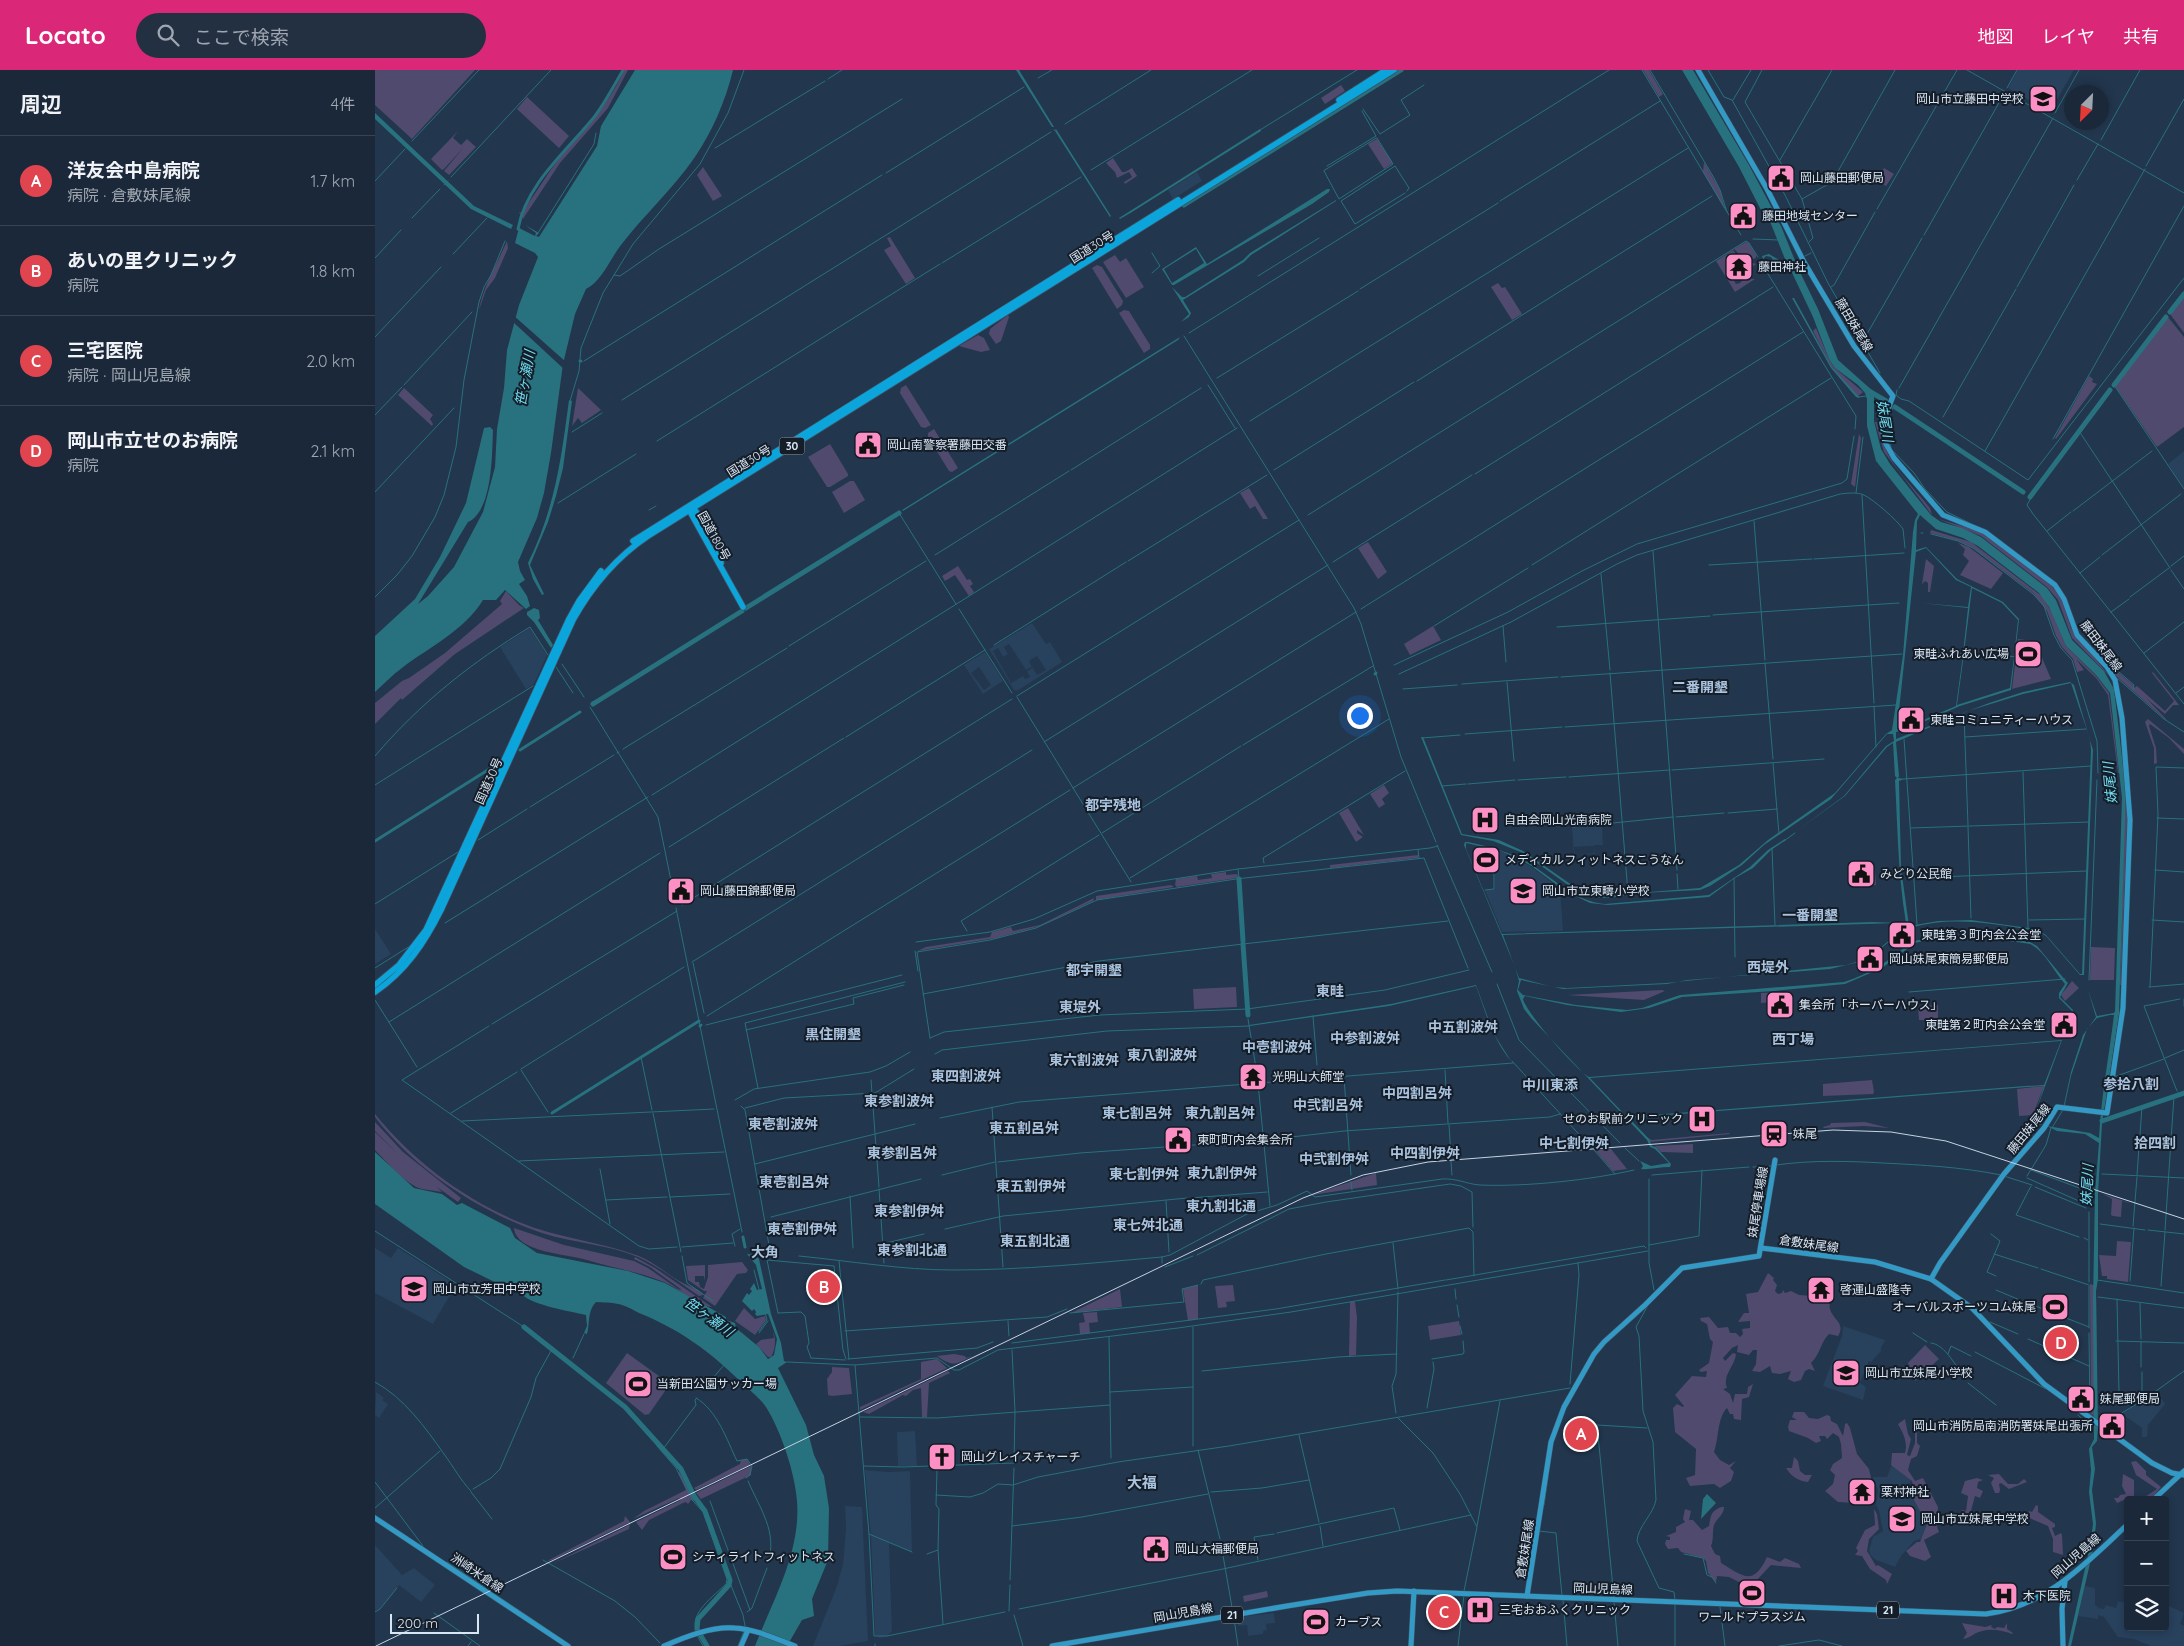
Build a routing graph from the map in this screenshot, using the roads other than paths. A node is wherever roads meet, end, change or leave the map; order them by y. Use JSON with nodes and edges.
{"nodes":[{"id":1,"x":1386,"y":70,"type":"edge"},
{"id":2,"x":1394,"y":70,"type":"edge"},
{"id":3,"x":1698,"y":70,"type":"edge"},
{"id":4,"x":690,"y":507,"type":"junction"},
{"id":5,"x":743,"y":607,"type":"dead end"},
{"id":6,"x":417,"y":952,"type":"junction"},
{"id":7,"x":392,"y":971,"type":"junction"},
{"id":8,"x":375,"y":985,"type":"edge"},
{"id":9,"x":375,"y":992,"type":"edge"},
{"id":10,"x":1775,"y":1160,"type":"dead end"},
{"id":11,"x":1761,"y":1248,"type":"junction"},
{"id":12,"x":1931,"y":1278,"type":"junction"},
{"id":13,"x":2183,"y":1474,"type":"edge"},
{"id":14,"x":2158,"y":1496,"type":"edge"},
{"id":15,"x":375,"y":1518,"type":"edge"},
{"id":16,"x":2124,"y":1528,"type":"edge"},
{"id":17,"x":2065,"y":1581,"type":"junction"},
{"id":18,"x":1414,"y":1591,"type":"junction"},
{"id":19,"x":1527,"y":1596,"type":"junction"},
{"id":20,"x":749,"y":1630,"type":"junction"},
{"id":21,"x":567,"y":1646,"type":"edge"},
{"id":22,"x":664,"y":1646,"type":"edge"},
{"id":23,"x":741,"y":1646,"type":"edge"},
{"id":24,"x":795,"y":1646,"type":"edge"},
{"id":25,"x":1052,"y":1646,"type":"edge"},
{"id":26,"x":1411,"y":1646,"type":"edge"},
{"id":27,"x":2063,"y":1646,"type":"edge"}],
"edges":[{"from":1,"to":4,"type":"highway","name":"国道30号","number":"30"},
{"from":2,"to":4,"type":"highway","name":"国道30号","number":"30"},
{"from":3,"to":12,"type":"main road","name":"藤田妹尾線"},
{"from":4,"to":5,"type":"highway","name":"国道180号"},
{"from":4,"to":6,"type":"highway","name":"国道30号","number":"30"},
{"from":4,"to":7,"type":"highway","name":"国道30号","number":"30"},
{"from":6,"to":7,"type":"highway"},
{"from":6,"to":9,"type":"highway","name":"国道30号","number":"30"},
{"from":7,"to":8,"type":"highway","name":"国道30号","number":"30"},
{"from":10,"to":11,"type":"main road","name":"妹尾停車場線"},
{"from":11,"to":12,"type":"main road","name":"倉敷妹尾線"},
{"from":11,"to":19,"type":"main road","name":"倉敷妹尾線"},
{"from":12,"to":13,"type":"main road","name":"倉敷妹尾線"},
{"from":13,"to":14,"type":"main road"},
{"from":15,"to":21,"type":"main road","name":"洲崎米倉線"},
{"from":16,"to":17,"type":"main road","name":"岡山児島線","number":"21"},
{"from":17,"to":19,"type":"main road","name":"岡山児島線","number":"21"},
{"from":17,"to":27,"type":"main road"},
{"from":18,"to":19,"type":"main road","name":"岡山児島線","number":"21"},
{"from":18,"to":25,"type":"main road","name":"岡山児島線","number":"21"},
{"from":18,"to":26,"type":"main road"},
{"from":20,"to":22,"type":"main road"},
{"from":20,"to":23,"type":"main road"},
{"from":20,"to":24,"type":"main road"}]}
